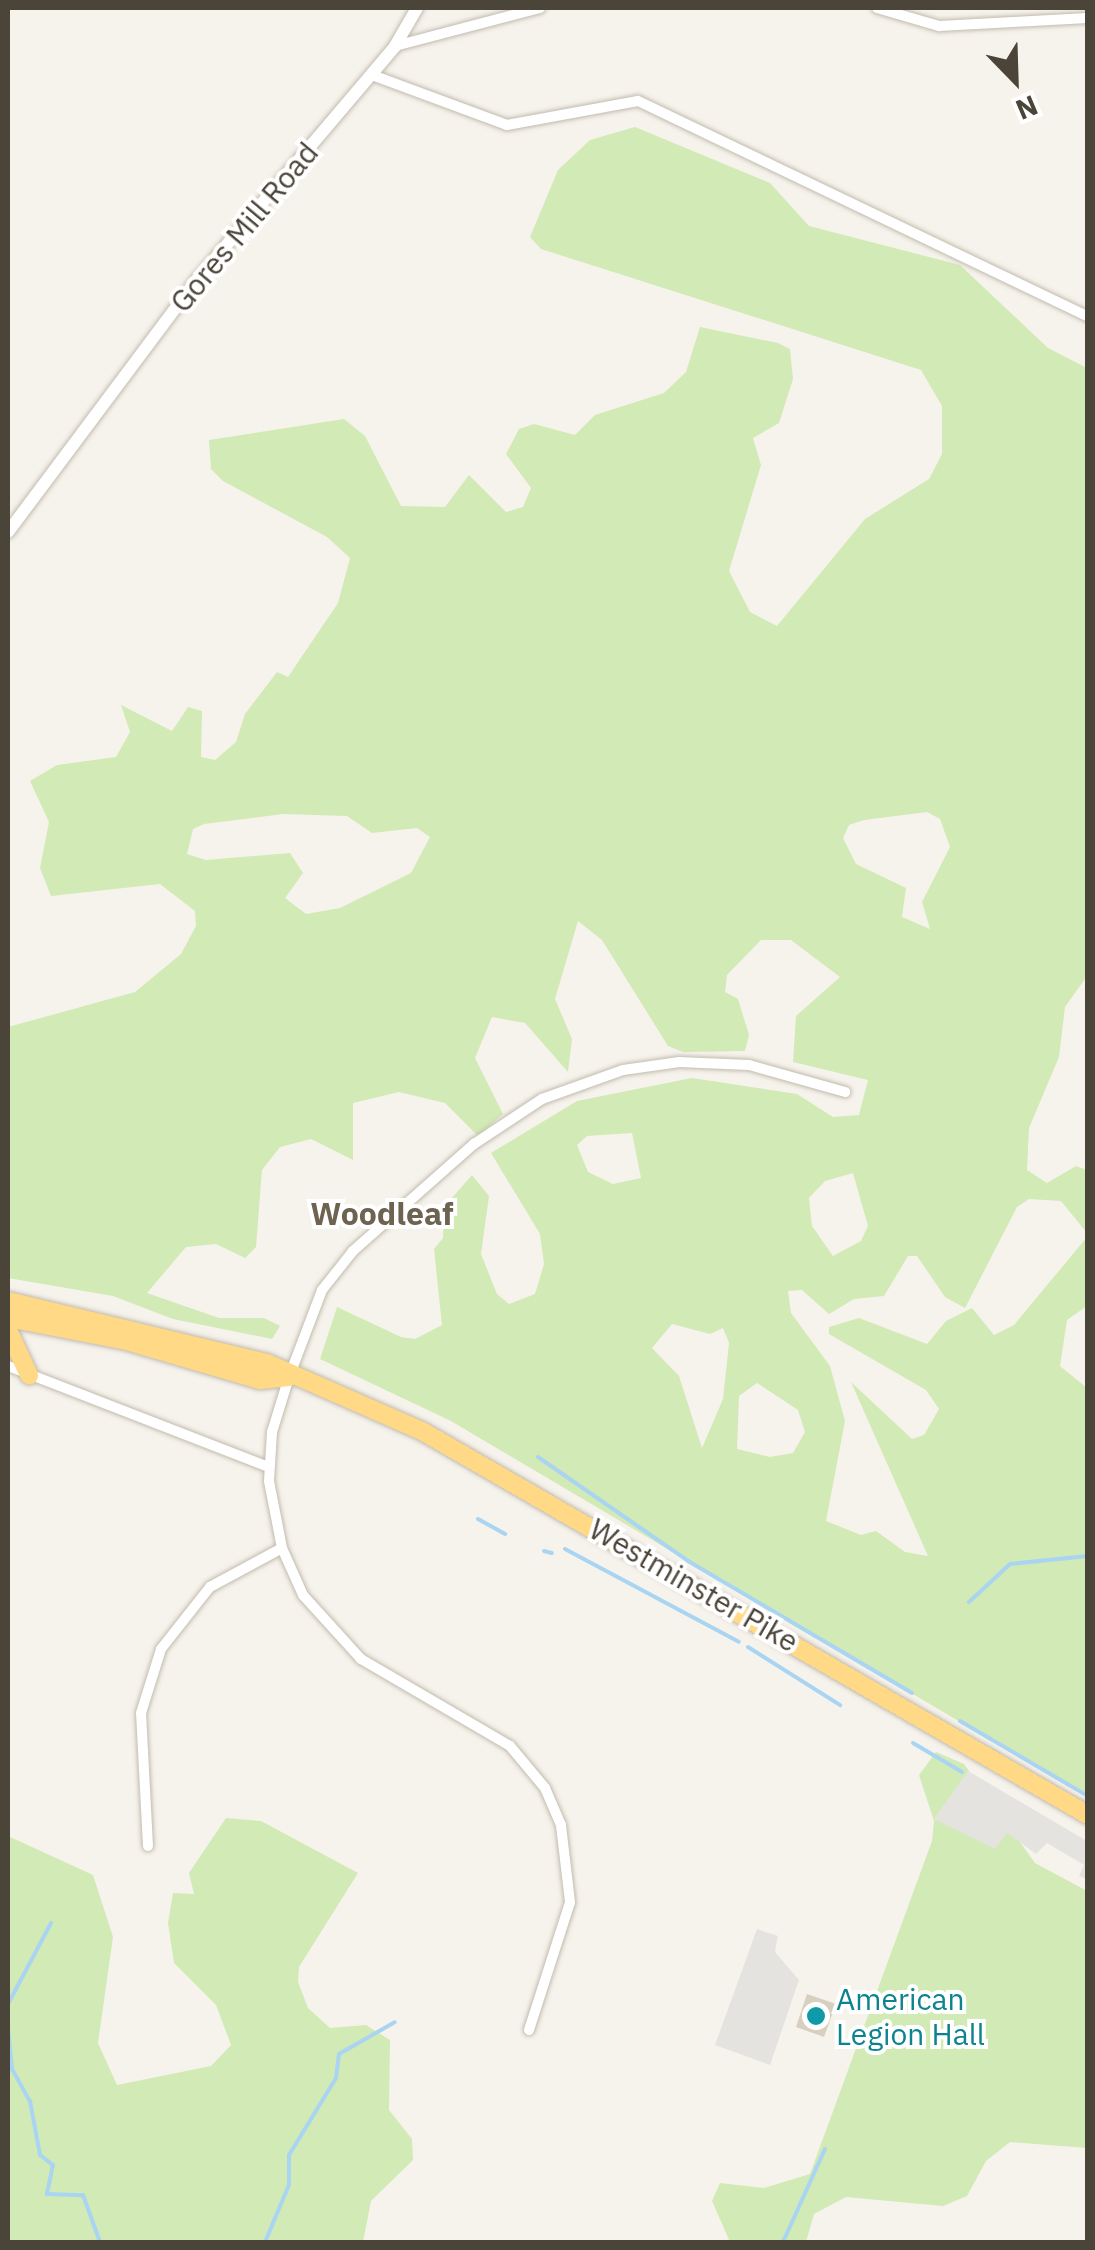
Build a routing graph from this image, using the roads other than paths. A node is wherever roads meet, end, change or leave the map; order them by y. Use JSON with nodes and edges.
{"nodes":[{"id":1,"x":417,"y":8,"type":"edge"},
{"id":2,"x":540,"y":8,"type":"edge"},
{"id":3,"x":877,"y":8,"type":"edge"},
{"id":4,"x":1088,"y":18,"type":"edge"},
{"id":5,"x":395,"y":46,"type":"junction"},
{"id":6,"x":372,"y":75,"type":"junction"},
{"id":7,"x":1088,"y":317,"type":"edge"},
{"id":8,"x":8,"y":532,"type":"edge"},
{"id":9,"x":845,"y":1092,"type":"dead end"},
{"id":10,"x":8,"y":1301,"type":"edge"},
{"id":11,"x":8,"y":1318,"type":"edge"},
{"id":12,"x":8,"y":1330,"type":"edge"},
{"id":13,"x":8,"y":1366,"type":"edge"},
{"id":14,"x":30,"y":1375,"type":"junction"},
{"id":15,"x":290,"y":1378,"type":"junction"},
{"id":16,"x":268,"y":1467,"type":"junction"},
{"id":17,"x":282,"y":1548,"type":"junction"},
{"id":18,"x":1088,"y":1815,"type":"edge"},
{"id":19,"x":148,"y":1846,"type":"dead end"},
{"id":20,"x":528,"y":2030,"type":"dead end"}],
"edges":[{"from":1,"to":5,"type":"street","name":"Gores Mill Road"},
{"from":2,"to":5,"type":"street"},
{"from":3,"to":4,"type":"street"},
{"from":5,"to":6,"type":"street","name":"Gores Mill Road"},
{"from":6,"to":7,"type":"street"},
{"from":6,"to":8,"type":"street","name":"Gores Mill Road"},
{"from":9,"to":15,"type":"street"},
{"from":10,"to":15,"type":"highway","name":"Westminster Pike"},
{"from":11,"to":15,"type":"highway","name":"Westminster Pike"},
{"from":12,"to":14,"type":"highway"},
{"from":13,"to":14,"type":"street"},
{"from":14,"to":16,"type":"street"},
{"from":15,"to":16,"type":"street"},
{"from":15,"to":18,"type":"highway","name":"Westminster Pike"},
{"from":16,"to":17,"type":"street"},
{"from":17,"to":19,"type":"street"},
{"from":17,"to":20,"type":"street"}]}
